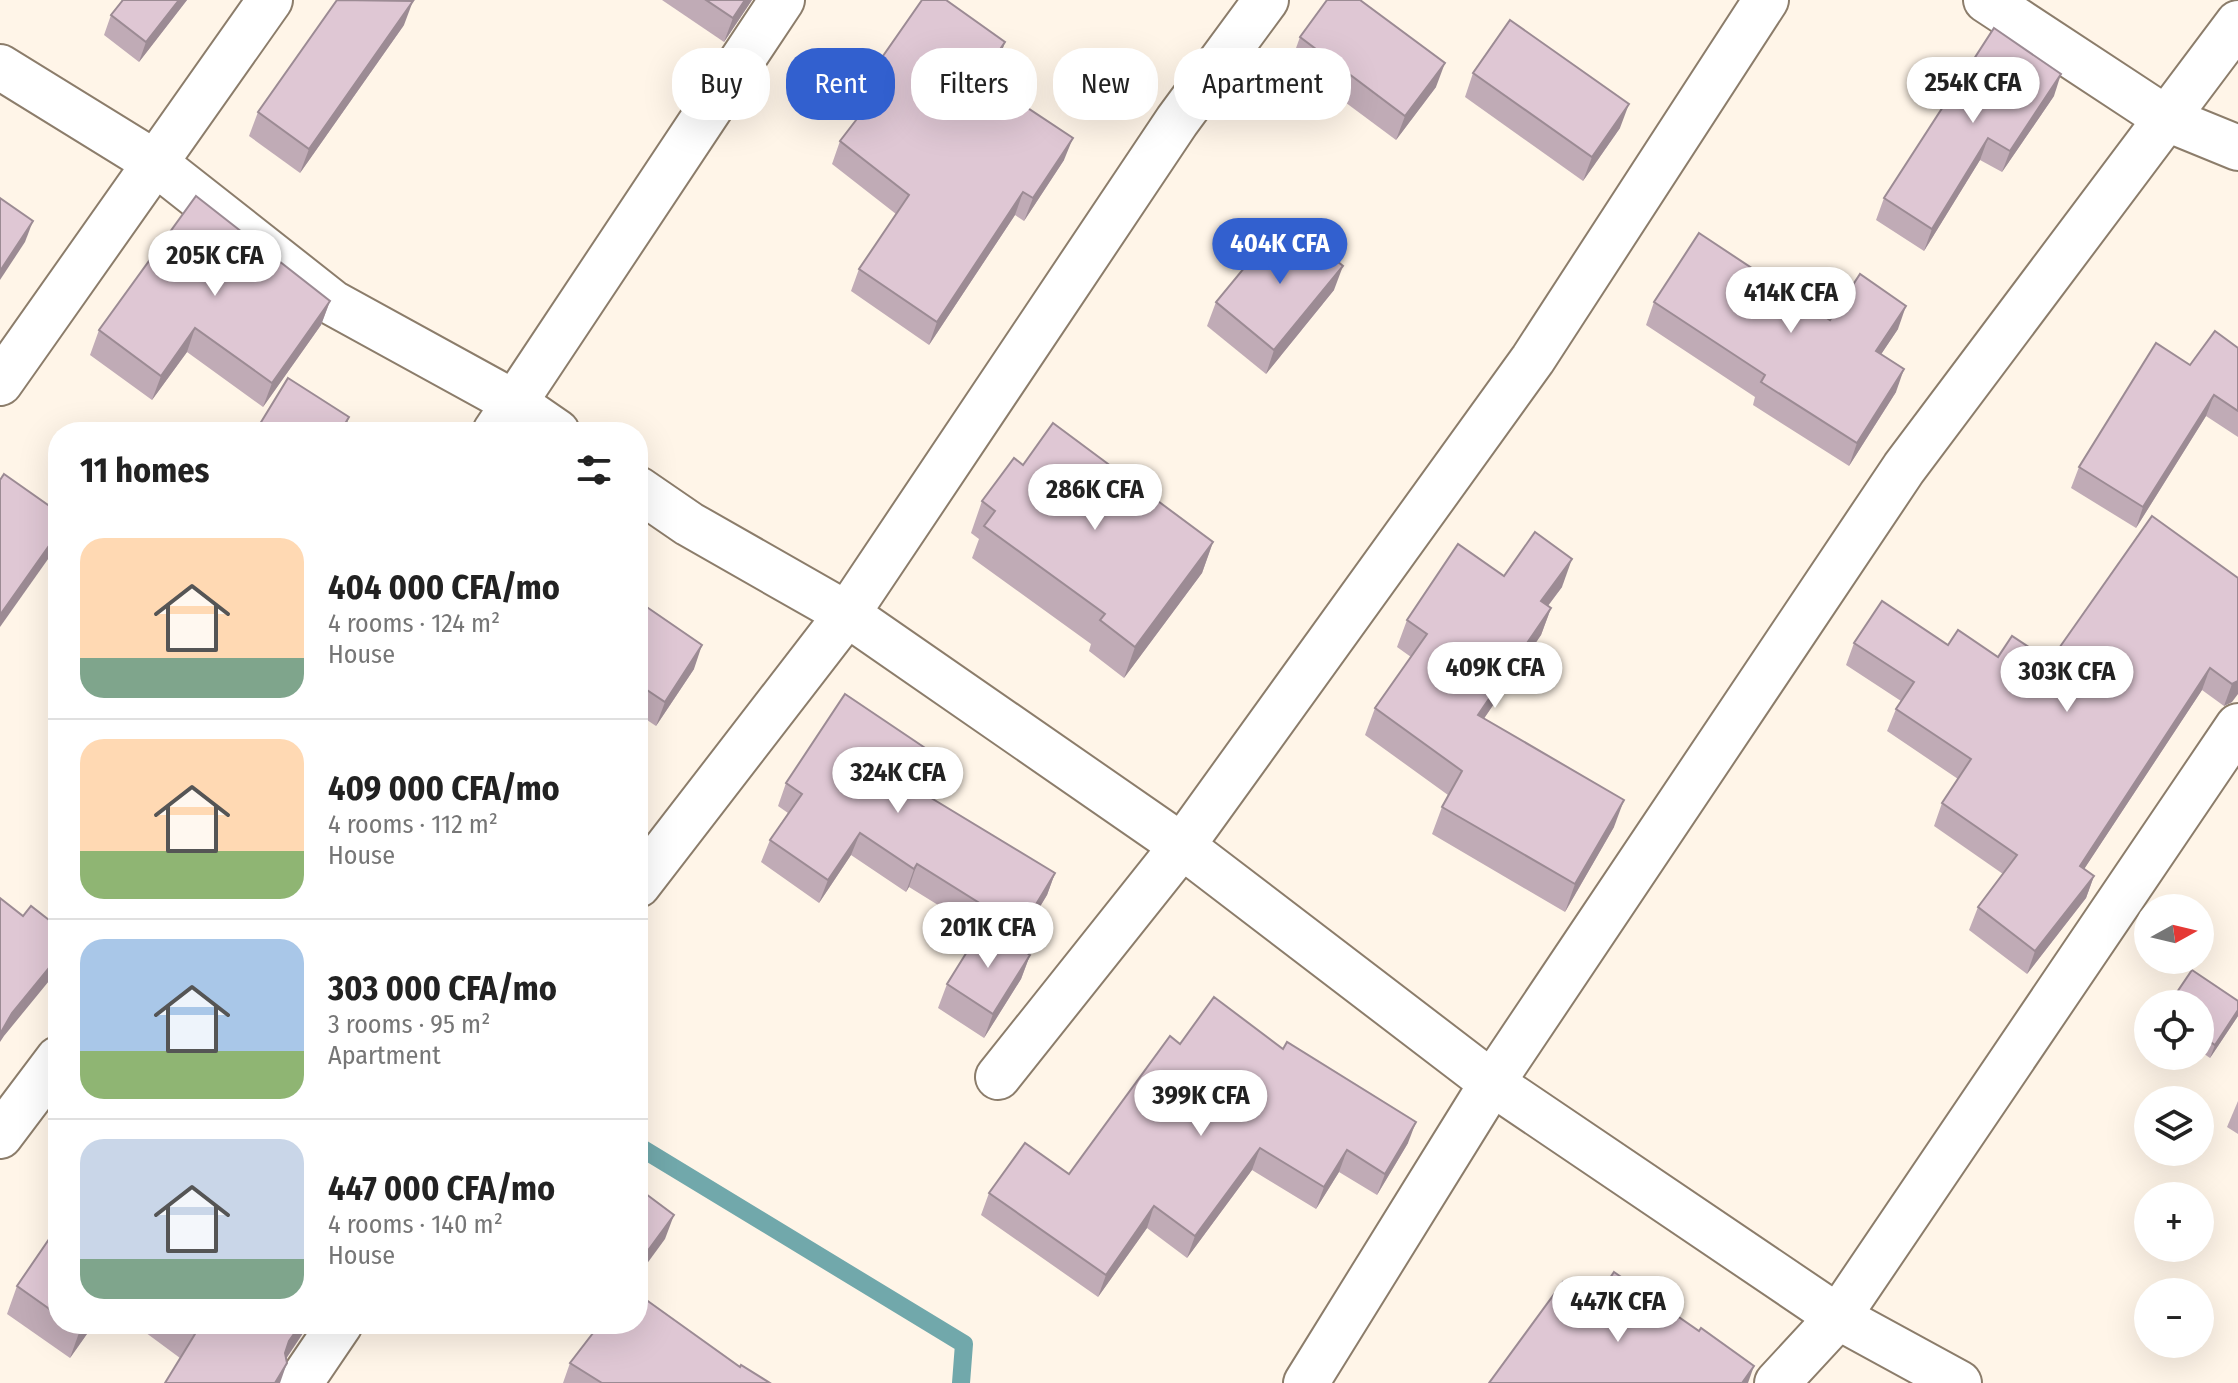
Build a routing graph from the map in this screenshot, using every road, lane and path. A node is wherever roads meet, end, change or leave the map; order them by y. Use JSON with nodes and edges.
{"nodes":[{"id":1,"x":270,"y":0,"type":"edge"},
{"id":2,"x":782,"y":0,"type":"edge"},
{"id":3,"x":1266,"y":0,"type":"edge"},
{"id":4,"x":1766,"y":0,"type":"edge"},
{"id":5,"x":1986,"y":0,"type":"edge"},
{"id":6,"x":2238,"y":23,"type":"edge"},
{"id":7,"x":0,"y":67,"type":"edge"},
{"id":8,"x":2167,"y":119,"type":"junction"},
{"id":9,"x":2238,"y":148,"type":"edge"},
{"id":10,"x":154,"y":162,"type":"junction"},
{"id":11,"x":0,"y":383,"type":"edge"},
{"id":12,"x":505,"y":417,"type":"edge"},
{"id":13,"x":648,"y":496,"type":"edge"},
{"id":14,"x":847,"y":614,"type":"junction"},
{"id":15,"x":2238,"y":726,"type":"edge"},
{"id":16,"x":1182,"y":846,"type":"junction"},
{"id":17,"x":648,"y":872,"type":"edge"},
{"id":18,"x":48,"y":1072,"type":"edge"},
{"id":19,"x":998,"y":1077,"type":"dead end"},
{"id":20,"x":1492,"y":1083,"type":"junction"},
{"id":21,"x":0,"y":1136,"type":"edge"},
{"id":22,"x":1838,"y":1317,"type":"junction"},
{"id":23,"x":333,"y":1334,"type":"edge"},
{"id":24,"x":300,"y":1383,"type":"edge"},
{"id":25,"x":1306,"y":1383,"type":"edge"},
{"id":26,"x":1777,"y":1383,"type":"edge"},
{"id":27,"x":1959,"y":1383,"type":"edge"}],
"edges":[{"from":1,"to":10,"type":"street"},
{"from":2,"to":12,"type":"street"},
{"from":3,"to":14,"type":"street"},
{"from":4,"to":16,"type":"street"},
{"from":5,"to":8,"type":"street"},
{"from":6,"to":8,"type":"street"},
{"from":7,"to":10,"type":"street"},
{"from":8,"to":9,"type":"street"},
{"from":8,"to":20,"type":"street"},
{"from":10,"to":11,"type":"street"},
{"from":10,"to":12,"type":"street"},
{"from":13,"to":14,"type":"street"},
{"from":14,"to":16,"type":"street"},
{"from":14,"to":17,"type":"street"},
{"from":15,"to":22,"type":"street"},
{"from":16,"to":19,"type":"street"},
{"from":16,"to":20,"type":"street"},
{"from":18,"to":21,"type":"street"},
{"from":20,"to":22,"type":"street"},
{"from":20,"to":25,"type":"street"},
{"from":22,"to":26,"type":"street"},
{"from":22,"to":27,"type":"street"},
{"from":23,"to":24,"type":"street"}]}
